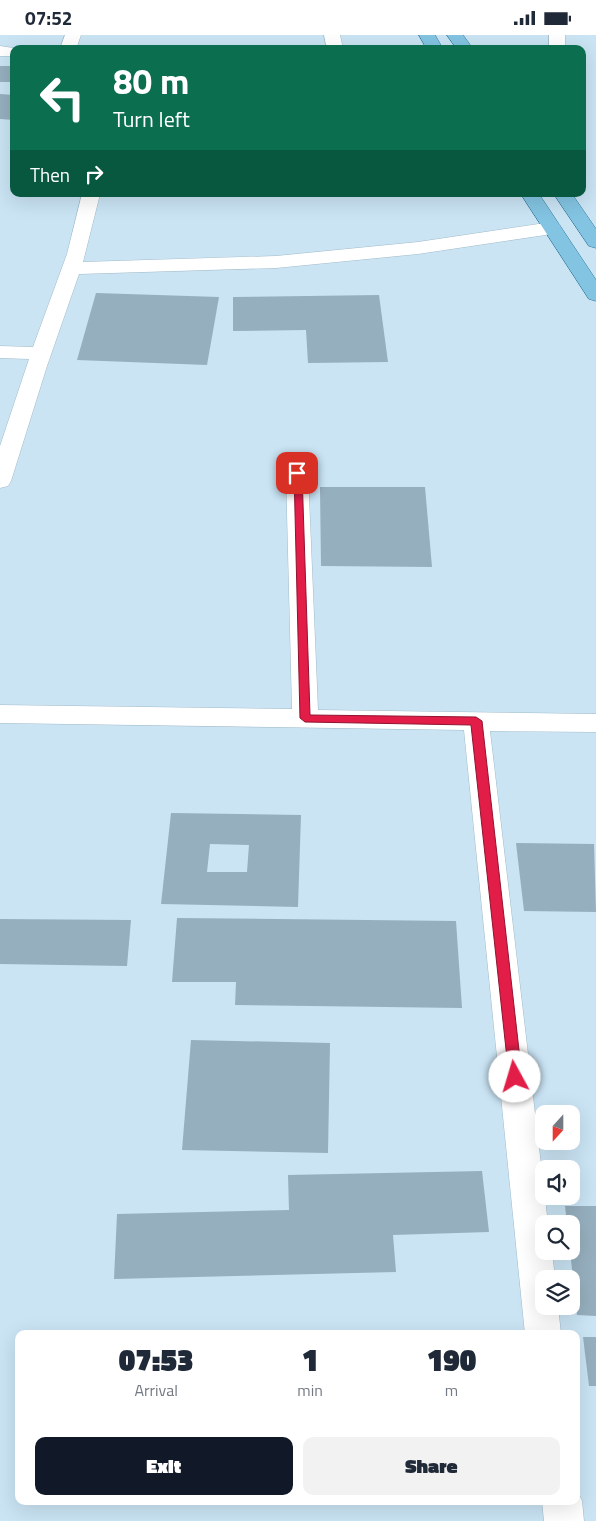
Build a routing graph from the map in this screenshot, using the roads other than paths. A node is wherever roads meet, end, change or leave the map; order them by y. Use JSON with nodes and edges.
{"nodes":[{"id":1,"x":90,"y":197,"type":"edge"},
{"id":2,"x":532,"y":197,"type":"edge"},
{"id":3,"x":565,"y":197,"type":"edge"},
{"id":4,"x":552,"y":228,"type":"junction"},
{"id":5,"x":596,"y":242,"type":"edge"},
{"id":6,"x":72,"y":268,"type":"junction"},
{"id":7,"x":596,"y":295,"type":"edge"},
{"id":8,"x":0,"y":352,"type":"edge"},
{"id":9,"x":41,"y":353,"type":"junction"},
{"id":10,"x":297,"y":473,"type":"dead end"},
{"id":11,"x":0,"y":481,"type":"edge"},
{"id":12,"x":0,"y":714,"type":"edge"},
{"id":13,"x":305,"y":718,"type":"junction"},
{"id":14,"x":476,"y":721,"type":"junction"},
{"id":15,"x":596,"y":723,"type":"edge"},
{"id":16,"x":543,"y":1330,"type":"edge"},
{"id":17,"x":562,"y":1505,"type":"edge"},
{"id":18,"x":564,"y":1521,"type":"edge"}],
"edges":[{"from":1,"to":6,"type":"street"},
{"from":2,"to":4,"type":"main road"},
{"from":3,"to":5,"type":"main road"},
{"from":4,"to":6,"type":"street"},
{"from":4,"to":7,"type":"main road"},
{"from":6,"to":9,"type":"street"},
{"from":8,"to":9,"type":"street"},
{"from":9,"to":11,"type":"street"},
{"from":10,"to":13,"type":"street"},
{"from":12,"to":13,"type":"street"},
{"from":13,"to":14,"type":"street"},
{"from":14,"to":15,"type":"street"},
{"from":14,"to":16,"type":"street"},
{"from":17,"to":18,"type":"street"}]}
